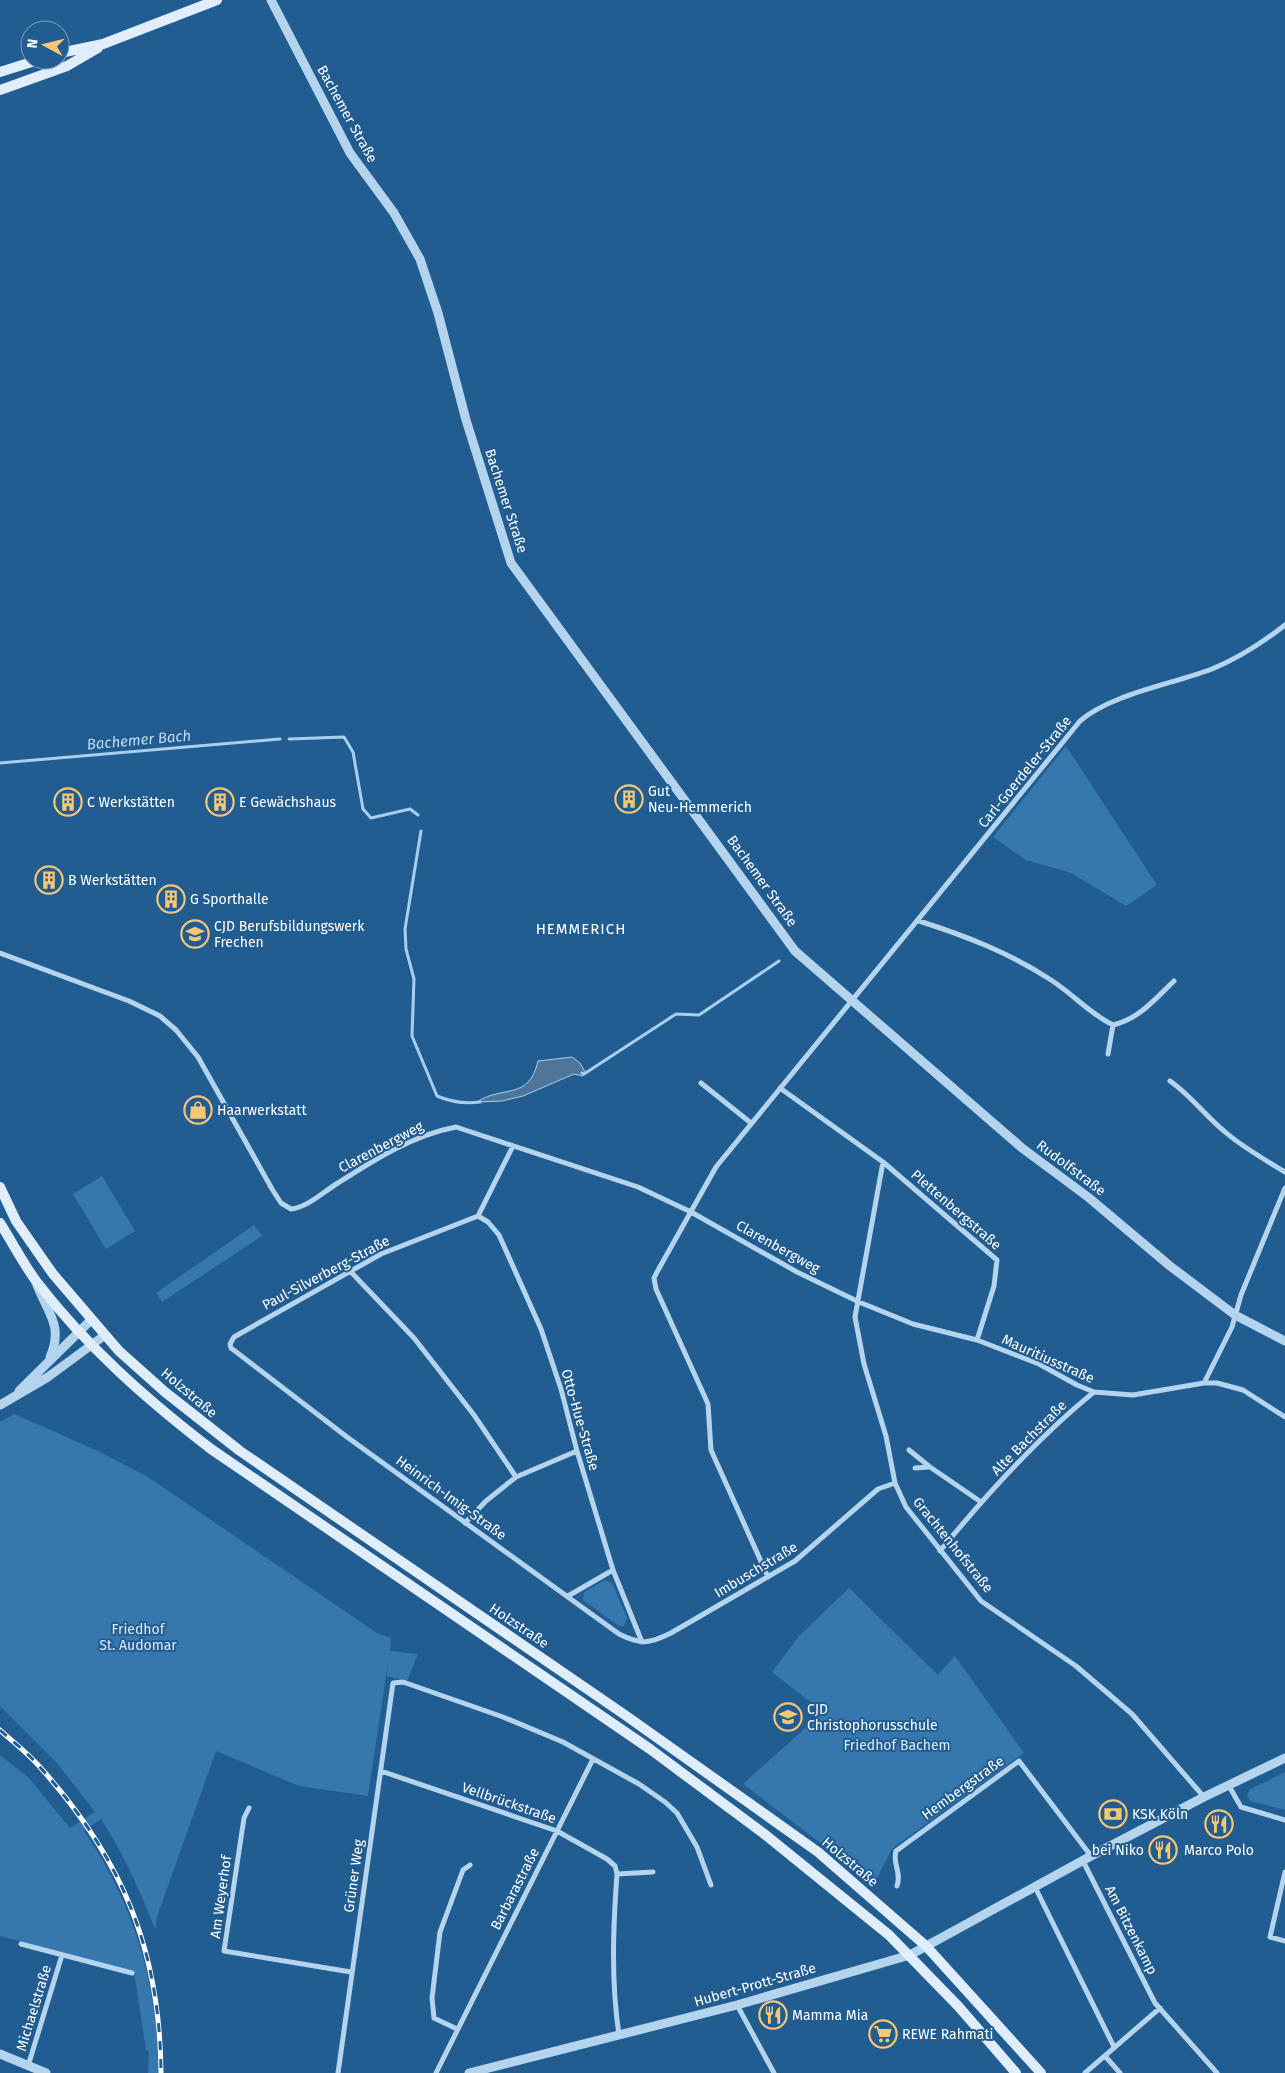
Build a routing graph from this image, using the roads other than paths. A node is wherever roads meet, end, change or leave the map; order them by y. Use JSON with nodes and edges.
{"nodes":[{"id":1,"x":217,"y":0,"type":"edge"},
{"id":2,"x":271,"y":0,"type":"edge"},
{"id":3,"x":103,"y":44,"type":"junction"},
{"id":4,"x":70,"y":51,"type":"edge"},
{"id":5,"x":20,"y":66,"type":"edge"},
{"id":6,"x":0,"y":72,"type":"edge"},
{"id":7,"x":0,"y":90,"type":"edge"},
{"id":8,"x":1285,"y":625,"type":"edge"},
{"id":9,"x":920,"y":921,"type":"junction"},
{"id":10,"x":0,"y":953,"type":"edge"},
{"id":11,"x":1174,"y":980,"type":"dead end"},
{"id":12,"x":852,"y":1001,"type":"junction"},
{"id":13,"x":1113,"y":1025,"type":"junction"},
{"id":14,"x":1108,"y":1054,"type":"dead end"},
{"id":15,"x":1170,"y":1081,"type":"dead end"},
{"id":16,"x":701,"y":1083,"type":"dead end"},
{"id":17,"x":780,"y":1088,"type":"junction"},
{"id":18,"x":752,"y":1123,"type":"junction"},
{"id":19,"x":513,"y":1146,"type":"junction"},
{"id":20,"x":883,"y":1162,"type":"junction"},
{"id":21,"x":1285,"y":1172,"type":"edge"},
{"id":22,"x":0,"y":1187,"type":"edge"},
{"id":23,"x":1285,"y":1188,"type":"edge"},
{"id":24,"x":691,"y":1212,"type":"junction"},
{"id":25,"x":478,"y":1216,"type":"junction"},
{"id":26,"x":0,"y":1223,"type":"edge"},
{"id":27,"x":350,"y":1271,"type":"junction"},
{"id":28,"x":35,"y":1280,"type":"junction"},
{"id":29,"x":859,"y":1302,"type":"junction"},
{"id":30,"x":1235,"y":1315,"type":"junction"},
{"id":31,"x":91,"y":1320,"type":"junction"},
{"id":32,"x":78,"y":1332,"type":"junction"},
{"id":33,"x":105,"y":1335,"type":"junction"},
{"id":34,"x":977,"y":1340,"type":"junction"},
{"id":35,"x":1285,"y":1342,"type":"edge"},
{"id":36,"x":230,"y":1344,"type":"joint"},
{"id":37,"x":91,"y":1346,"type":"junction"},
{"id":38,"x":48,"y":1360,"type":"junction"},
{"id":39,"x":1204,"y":1382,"type":"junction"},
{"id":40,"x":1094,"y":1392,"type":"junction"},
{"id":41,"x":14,"y":1396,"type":"junction"},
{"id":42,"x":0,"y":1405,"type":"edge"},
{"id":43,"x":1285,"y":1417,"type":"edge"},
{"id":44,"x":909,"y":1450,"type":"dead end"},
{"id":45,"x":576,"y":1451,"type":"junction"},
{"id":46,"x":930,"y":1467,"type":"junction"},
{"id":47,"x":915,"y":1468,"type":"dead end"},
{"id":48,"x":516,"y":1477,"type":"junction"},
{"id":49,"x":896,"y":1483,"type":"junction"},
{"id":50,"x":981,"y":1502,"type":"junction"},
{"id":51,"x":465,"y":1523,"type":"junction"},
{"id":52,"x":940,"y":1552,"type":"junction"},
{"id":53,"x":613,"y":1570,"type":"junction"},
{"id":54,"x":768,"y":1577,"type":"junction"},
{"id":55,"x":568,"y":1596,"type":"junction"},
{"id":56,"x":642,"y":1642,"type":"junction"},
{"id":57,"x":1285,"y":1758,"type":"edge"},
{"id":58,"x":594,"y":1759,"type":"junction"},
{"id":59,"x":381,"y":1771,"type":"junction"},
{"id":60,"x":1229,"y":1786,"type":"junction"},
{"id":61,"x":1204,"y":1797,"type":"junction"},
{"id":62,"x":249,"y":1808,"type":"dead end"},
{"id":63,"x":1285,"y":1820,"type":"edge"},
{"id":64,"x":557,"y":1831,"type":"junction"},
{"id":65,"x":1087,"y":1859,"type":"junction"},
{"id":66,"x":470,"y":1865,"type":"dead end"},
{"id":67,"x":653,"y":1872,"type":"dead end"},
{"id":68,"x":1285,"y":1872,"type":"edge"},
{"id":69,"x":617,"y":1874,"type":"junction"},
{"id":70,"x":711,"y":1885,"type":"dead end"},
{"id":71,"x":897,"y":1886,"type":"dead end"},
{"id":72,"x":1035,"y":1887,"type":"junction"},
{"id":73,"x":1278,"y":1901,"type":"junction"},
{"id":74,"x":1285,"y":1903,"type":"edge"},
{"id":75,"x":1285,"y":1941,"type":"edge"},
{"id":76,"x":21,"y":1944,"type":"dead end"},
{"id":77,"x":926,"y":1946,"type":"junction"},
{"id":78,"x":62,"y":1955,"type":"junction"},
{"id":79,"x":910,"y":1955,"type":"junction"},
{"id":80,"x":352,"y":1972,"type":"junction"},
{"id":81,"x":132,"y":1973,"type":"dead end"},
{"id":82,"x":737,"y":2005,"type":"junction"},
{"id":83,"x":1160,"y":2008,"type":"junction"},
{"id":84,"x":457,"y":2029,"type":"junction"},
{"id":85,"x":619,"y":2035,"type":"junction"},
{"id":86,"x":1114,"y":2047,"type":"junction"},
{"id":87,"x":0,"y":2054,"type":"edge"},
{"id":88,"x":1105,"y":2056,"type":"junction"},
{"id":89,"x":28,"y":2066,"type":"junction"},
{"id":90,"x":475,"y":2072,"type":"edge"},
{"id":91,"x":46,"y":2073,"type":"edge"},
{"id":92,"x":338,"y":2073,"type":"edge"},
{"id":93,"x":436,"y":2073,"type":"edge"},
{"id":94,"x":774,"y":2073,"type":"edge"},
{"id":95,"x":1016,"y":2073,"type":"edge"},
{"id":96,"x":1041,"y":2073,"type":"edge"},
{"id":97,"x":1085,"y":2073,"type":"edge"},
{"id":98,"x":1120,"y":2073,"type":"edge"},
{"id":99,"x":1217,"y":2073,"type":"edge"}],
"edges":[{"from":1,"to":3,"type":"main road"},
{"from":2,"to":12,"type":"street","name":"Bachemer Straße"},
{"from":3,"to":4,"type":"main road"},
{"from":3,"to":7,"type":"main road"},
{"from":5,"to":6,"type":"main road"},
{"from":8,"to":9,"type":"street","name":"Carl-Goerdeler-Straße"},
{"from":9,"to":12,"type":"street","name":"Carl-Goerdeler-Straße"},
{"from":9,"to":13,"type":"street"},
{"from":10,"to":19,"type":"street","name":"Clarenbergweg"},
{"from":11,"to":13,"type":"street"},
{"from":12,"to":17,"type":"street","name":"Carl-Goerdeler-Straße"},
{"from":12,"to":30,"type":"street","name":"Rudolfstraße"},
{"from":13,"to":14,"type":"street"},
{"from":15,"to":21,"type":"street"},
{"from":16,"to":18,"type":"street"},
{"from":17,"to":18,"type":"street","name":"Carl-Goerdeler-Straße"},
{"from":17,"to":20,"type":"street"},
{"from":18,"to":24,"type":"street","name":"Carl-Goerdeler-Straße"},
{"from":19,"to":24,"type":"street","name":"Clarenbergweg"},
{"from":19,"to":25,"type":"street"},
{"from":20,"to":29,"type":"street","name":"Grachtenhofstraße"},
{"from":20,"to":34,"type":"street","name":"Plettenbergstraße"},
{"from":22,"to":31,"type":"main road","name":"Holzstraße"},
{"from":23,"to":30,"type":"street"},
{"from":24,"to":29,"type":"street","name":"Clarenbergweg"},
{"from":24,"to":54,"type":"street","name":"Carl-Goerdeler-Straße"},
{"from":25,"to":27,"type":"street","name":"Paul-Silverberg-Straße"},
{"from":25,"to":45,"type":"street","name":"Otto-Hue-Straße"},
{"from":26,"to":28,"type":"main road","name":"Holzstraße"},
{"from":27,"to":36,"type":"street","name":"Paul-Silverberg-Straße"},
{"from":27,"to":48,"type":"street"},
{"from":28,"to":32,"type":"main road","name":"Holzstraße"},
{"from":28,"to":38,"type":"street","name":"Holzstraße"},
{"from":29,"to":34,"type":"street","name":"Mauritiusstraße"},
{"from":29,"to":49,"type":"street","name":"Grachtenhofstraße"},
{"from":30,"to":35,"type":"street","name":"Rudolfstraße"},
{"from":30,"to":39,"type":"street"},
{"from":31,"to":32,"type":"street"},
{"from":31,"to":33,"type":"main road","name":"Holzstraße"},
{"from":32,"to":37,"type":"main road","name":"Holzstraße"},
{"from":32,"to":38,"type":"street"},
{"from":33,"to":37,"type":"street"},
{"from":33,"to":77,"type":"main road","name":"Holzstraße"},
{"from":34,"to":40,"type":"street","name":"Mauritiusstraße"},
{"from":36,"to":51,"type":"street","name":"Heinrich-Imig-Straße"},
{"from":37,"to":41,"type":"street"},
{"from":37,"to":79,"type":"main road","name":"Holzstraße"},
{"from":38,"to":41,"type":"street"},
{"from":39,"to":40,"type":"street","name":"Mauritiusstraße"},
{"from":39,"to":43,"type":"street","name":"Mauritiusstraße"},
{"from":40,"to":50,"type":"street","name":"Alte Bachstraße"},
{"from":41,"to":42,"type":"street"},
{"from":44,"to":46,"type":"street"},
{"from":45,"to":48,"type":"street"},
{"from":45,"to":53,"type":"street","name":"Otto-Hue-Straße"},
{"from":46,"to":47,"type":"street"},
{"from":46,"to":50,"type":"street"},
{"from":48,"to":51,"type":"street"},
{"from":49,"to":52,"type":"street","name":"Grachtenhofstraße"},
{"from":49,"to":54,"type":"street","name":"Imbuschstraße"},
{"from":50,"to":52,"type":"street","name":"Alte Bachstraße"},
{"from":51,"to":55,"type":"street","name":"Heinrich-Imig-Straße"},
{"from":52,"to":61,"type":"street","name":"Grachtenhofstraße"},
{"from":53,"to":55,"type":"street"},
{"from":53,"to":56,"type":"street","name":"Otto-Hue-Straße"},
{"from":54,"to":56,"type":"street","name":"Imbuschstraße"},
{"from":55,"to":56,"type":"street","name":"Heinrich-Imig-Straße"},
{"from":57,"to":60,"type":"street","name":"Hubert-Prott-Straße"},
{"from":58,"to":59,"type":"street","name":"Grüner Weg"},
{"from":58,"to":64,"type":"street","name":"Barbarastraße"},
{"from":58,"to":70,"type":"street"},
{"from":59,"to":64,"type":"street","name":"Vellbrückstraße"},
{"from":59,"to":80,"type":"street","name":"Grüner Weg"},
{"from":60,"to":61,"type":"street","name":"Hubert-Prott-Straße"},
{"from":60,"to":63,"type":"street"},
{"from":61,"to":65,"type":"street","name":"Hubert-Prott-Straße"},
{"from":62,"to":80,"type":"street","name":"Am Weyerhof"},
{"from":64,"to":69,"type":"street","name":"Vellbrückstraße"},
{"from":64,"to":84,"type":"street","name":"Barbarastraße"},
{"from":65,"to":71,"type":"street","name":"Hembergstraße"},
{"from":65,"to":72,"type":"street","name":"Hubert-Prott-Straße"},
{"from":65,"to":83,"type":"street","name":"Am Bitzenkamp"},
{"from":66,"to":84,"type":"street"},
{"from":67,"to":69,"type":"street"},
{"from":68,"to":73,"type":"street"},
{"from":69,"to":85,"type":"street"},
{"from":72,"to":77,"type":"street","name":"Hubert-Prott-Straße"},
{"from":72,"to":86,"type":"street"},
{"from":73,"to":74,"type":"street"},
{"from":73,"to":75,"type":"street"},
{"from":76,"to":78,"type":"street","name":"Michaelstraße"},
{"from":77,"to":79,"type":"street","name":"Hubert-Prott-Straße"},
{"from":77,"to":96,"type":"main road","name":"Holzstraße"},
{"from":78,"to":81,"type":"street","name":"Michaelstraße"},
{"from":78,"to":89,"type":"street","name":"Michaelstraße"},
{"from":79,"to":82,"type":"street","name":"Hubert-Prott-Straße"},
{"from":79,"to":95,"type":"main road","name":"Holzstraße"},
{"from":80,"to":92,"type":"street","name":"Grüner Weg"},
{"from":82,"to":85,"type":"street","name":"Hubert-Prott-Straße"},
{"from":82,"to":94,"type":"street"},
{"from":83,"to":86,"type":"street"},
{"from":83,"to":99,"type":"street","name":"Am Bitzenkamp"},
{"from":84,"to":93,"type":"street","name":"Barbarastraße"},
{"from":85,"to":90,"type":"street","name":"Hubert-Prott-Straße"},
{"from":86,"to":88,"type":"street"},
{"from":87,"to":89,"type":"street"},
{"from":88,"to":97,"type":"street"},
{"from":88,"to":98,"type":"street"},
{"from":89,"to":91,"type":"street"}]}
